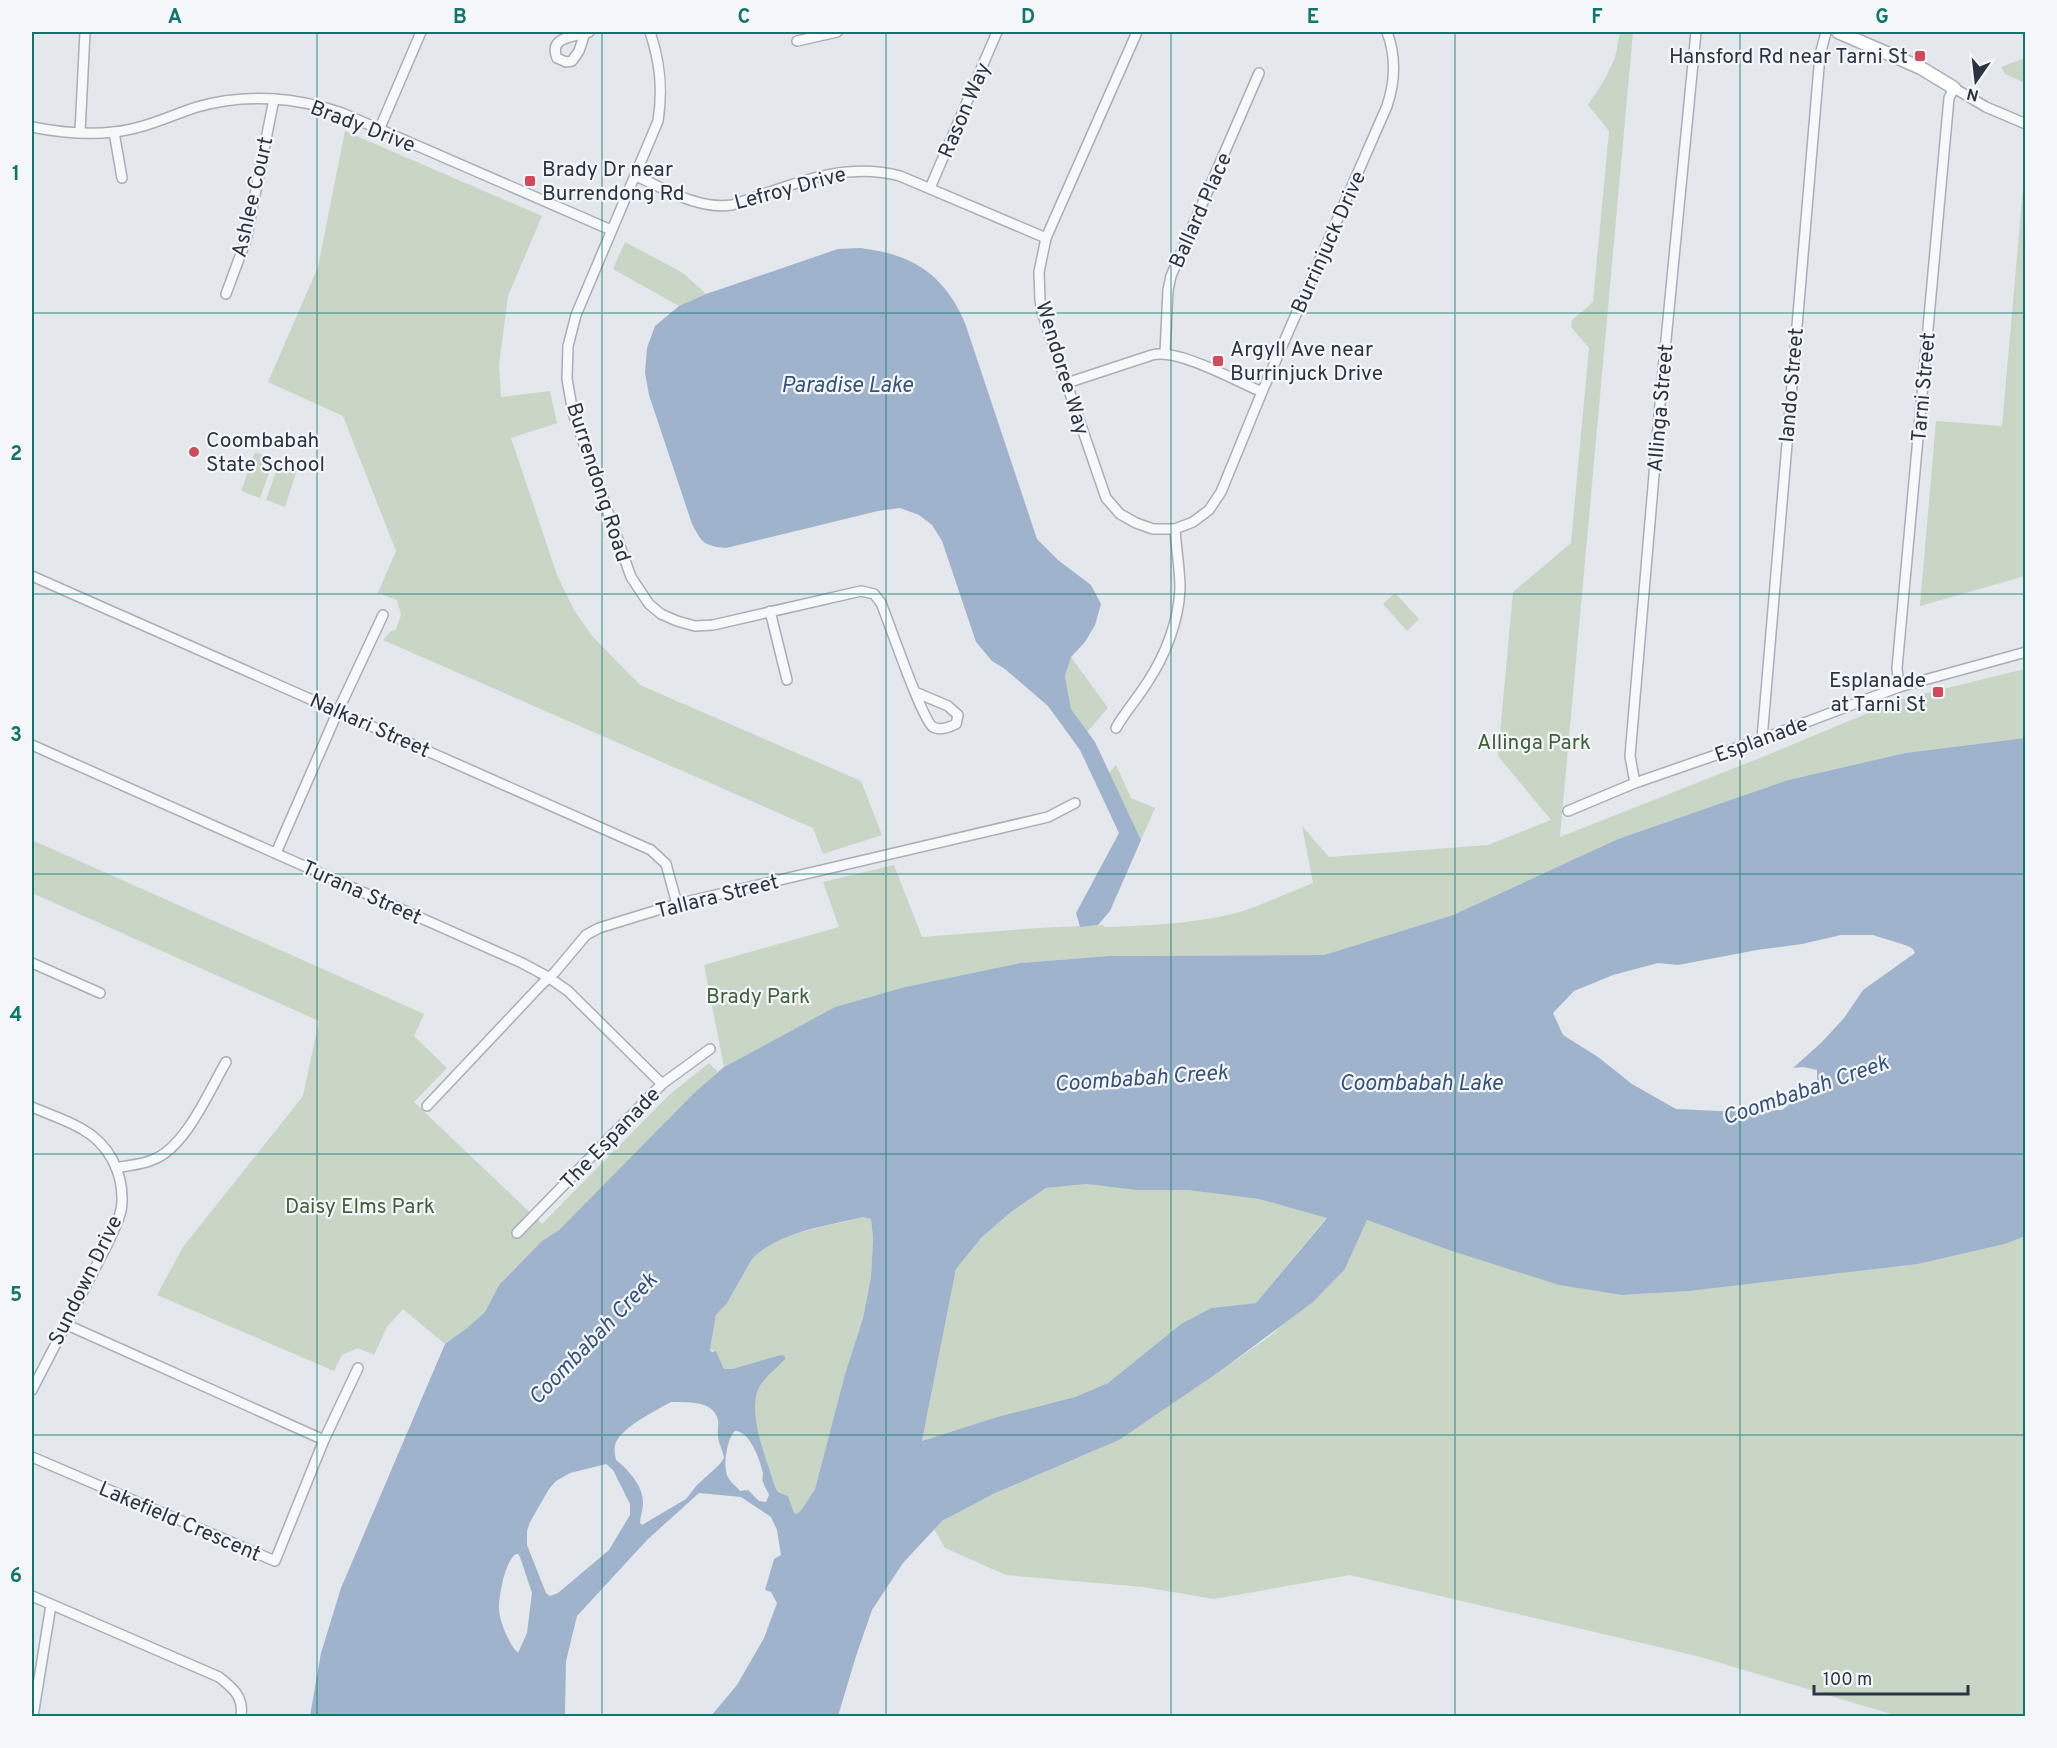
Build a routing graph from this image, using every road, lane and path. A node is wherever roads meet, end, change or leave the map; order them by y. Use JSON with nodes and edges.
{"nodes":[{"id":1,"x":85,"y":32,"type":"edge"},
{"id":2,"x":421,"y":32,"type":"edge"},
{"id":3,"x":650,"y":32,"type":"edge"},
{"id":4,"x":837,"y":32,"type":"edge"},
{"id":5,"x":998,"y":32,"type":"edge"},
{"id":6,"x":1137,"y":32,"type":"edge"},
{"id":7,"x":1387,"y":32,"type":"edge"},
{"id":8,"x":1696,"y":32,"type":"edge"},
{"id":9,"x":1826,"y":32,"type":"edge"},
{"id":10,"x":1839,"y":32,"type":"edge"},
{"id":11,"x":797,"y":41,"type":"dead end"},
{"id":12,"x":1259,"y":74,"type":"dead end"},
{"id":13,"x":1954,"y":88,"type":"junction"},
{"id":14,"x":274,"y":99,"type":"junction"},
{"id":15,"x":2025,"y":124,"type":"edge"},
{"id":16,"x":32,"y":127,"type":"edge"},
{"id":17,"x":379,"y":130,"type":"junction"},
{"id":18,"x":80,"y":132,"type":"junction"},
{"id":19,"x":114,"y":132,"type":"junction"},
{"id":20,"x":636,"y":176,"type":"junction"},
{"id":21,"x":122,"y":178,"type":"dead end"},
{"id":22,"x":930,"y":188,"type":"junction"},
{"id":23,"x":611,"y":230,"type":"junction"},
{"id":24,"x":1046,"y":238,"type":"junction"},
{"id":25,"x":225,"y":294,"type":"dead end"},
{"id":26,"x":1165,"y":353,"type":"junction"},
{"id":27,"x":1067,"y":383,"type":"junction"},
{"id":28,"x":1262,"y":392,"type":"junction"},
{"id":29,"x":1174,"y":529,"type":"junction"},
{"id":30,"x":32,"y":576,"type":"edge"},
{"id":31,"x":770,"y":611,"type":"junction"},
{"id":32,"x":383,"y":615,"type":"dead end"},
{"id":33,"x":2025,"y":652,"type":"edge"},
{"id":34,"x":787,"y":680,"type":"dead end"},
{"id":35,"x":1899,"y":687,"type":"junction"},
{"id":36,"x":915,"y":692,"type":"junction"},
{"id":37,"x":338,"y":711,"type":"junction"},
{"id":38,"x":1116,"y":728,"type":"dead end"},
{"id":39,"x":1762,"y":739,"type":"junction"},
{"id":40,"x":32,"y":746,"type":"edge"},
{"id":41,"x":1635,"y":783,"type":"junction"},
{"id":42,"x":1074,"y":803,"type":"dead end"},
{"id":43,"x":1568,"y":811,"type":"dead end"},
{"id":44,"x":276,"y":853,"type":"junction"},
{"id":45,"x":677,"y":904,"type":"junction"},
{"id":46,"x":32,"y":963,"type":"edge"},
{"id":47,"x":548,"y":977,"type":"junction"},
{"id":48,"x":100,"y":993,"type":"dead end"},
{"id":49,"x":710,"y":1049,"type":"dead end"},
{"id":50,"x":226,"y":1062,"type":"dead end"},
{"id":51,"x":662,"y":1084,"type":"junction"},
{"id":52,"x":427,"y":1106,"type":"dead end"},
{"id":53,"x":32,"y":1107,"type":"edge"},
{"id":54,"x":116,"y":1168,"type":"junction"},
{"id":55,"x":517,"y":1233,"type":"dead end"},
{"id":56,"x":65,"y":1324,"type":"junction"},
{"id":57,"x":358,"y":1368,"type":"dead end"},
{"id":58,"x":32,"y":1390,"type":"edge"},
{"id":59,"x":324,"y":1440,"type":"junction"},
{"id":60,"x":32,"y":1457,"type":"edge"},
{"id":61,"x":32,"y":1596,"type":"edge"},
{"id":62,"x":51,"y":1605,"type":"junction"},
{"id":63,"x":33,"y":1716,"type":"edge"},
{"id":64,"x":240,"y":1716,"type":"edge"}],
"edges":[{"from":1,"to":18,"type":"street"},
{"from":2,"to":17,"type":"street"},
{"from":3,"to":20,"type":"street","name":"Burrendong Road"},
{"from":4,"to":11,"type":"street"},
{"from":5,"to":22,"type":"street","name":"Rason Way"},
{"from":6,"to":24,"type":"street","name":"Wendoree Way"},
{"from":7,"to":28,"type":"street","name":"Burrinjuck Drive"},
{"from":8,"to":41,"type":"street","name":"Allinga Street"},
{"from":9,"to":39,"type":"street","name":"Iando Street"},
{"from":10,"to":13,"type":"street"},
{"from":12,"to":26,"type":"street","name":"Ballard Place"},
{"from":13,"to":15,"type":"street"},
{"from":13,"to":35,"type":"street","name":"Tarni Street"},
{"from":14,"to":17,"type":"street","name":"Brady Drive"},
{"from":14,"to":19,"type":"street","name":"Brady Drive"},
{"from":14,"to":25,"type":"street","name":"Ashlee Court"},
{"from":16,"to":18,"type":"street","name":"Brady Drive"},
{"from":17,"to":23,"type":"street","name":"Brady Drive"},
{"from":18,"to":19,"type":"street","name":"Brady Drive"},
{"from":19,"to":21,"type":"street"},
{"from":20,"to":22,"type":"street","name":"Lefroy Drive"},
{"from":20,"to":23,"type":"street","name":"Burrendong Road"},
{"from":22,"to":24,"type":"street","name":"Lefroy Drive"},
{"from":23,"to":31,"type":"street","name":"Burrendong Road"},
{"from":24,"to":27,"type":"street","name":"Wendoree Way"},
{"from":26,"to":27,"type":"street"},
{"from":26,"to":28,"type":"street"},
{"from":27,"to":29,"type":"street","name":"Wendoree Way"},
{"from":28,"to":29,"type":"street","name":"Burrinjuck Drive"},
{"from":29,"to":38,"type":"street"},
{"from":30,"to":37,"type":"street","name":"Nalkari Street"},
{"from":31,"to":34,"type":"street"},
{"from":31,"to":36,"type":"street","name":"Burrendong Road"},
{"from":32,"to":37,"type":"street"},
{"from":33,"to":35,"type":"street","name":"Esplanade"},
{"from":35,"to":39,"type":"street","name":"Esplanade"},
{"from":36,"to":36,"type":"street","name":"Burrendong Road"},
{"from":37,"to":44,"type":"street"},
{"from":37,"to":45,"type":"street","name":"Nalkari Street"},
{"from":39,"to":41,"type":"street","name":"Esplanade"},
{"from":40,"to":44,"type":"street","name":"Turana Street"},
{"from":41,"to":43,"type":"street","name":"Esplanade"},
{"from":42,"to":45,"type":"street","name":"Tallara Street"},
{"from":44,"to":47,"type":"street","name":"Turana Street"},
{"from":45,"to":47,"type":"street","name":"Tallara Street"},
{"from":46,"to":48,"type":"street"},
{"from":47,"to":51,"type":"street","name":"Turana Street"},
{"from":47,"to":52,"type":"street","name":"Tallara Street"},
{"from":49,"to":51,"type":"street","name":"The Espanade"},
{"from":50,"to":54,"type":"street"},
{"from":51,"to":55,"type":"street","name":"The Espanade"},
{"from":53,"to":54,"type":"street","name":"Sundown Drive"},
{"from":54,"to":56,"type":"street","name":"Sundown Drive"},
{"from":56,"to":58,"type":"street","name":"Sundown Drive"},
{"from":56,"to":59,"type":"street"},
{"from":57,"to":59,"type":"street","name":"Lakefield Crescent"},
{"from":59,"to":60,"type":"street","name":"Lakefield Crescent"},
{"from":61,"to":62,"type":"street"},
{"from":62,"to":63,"type":"street"},
{"from":62,"to":64,"type":"street"}]}
